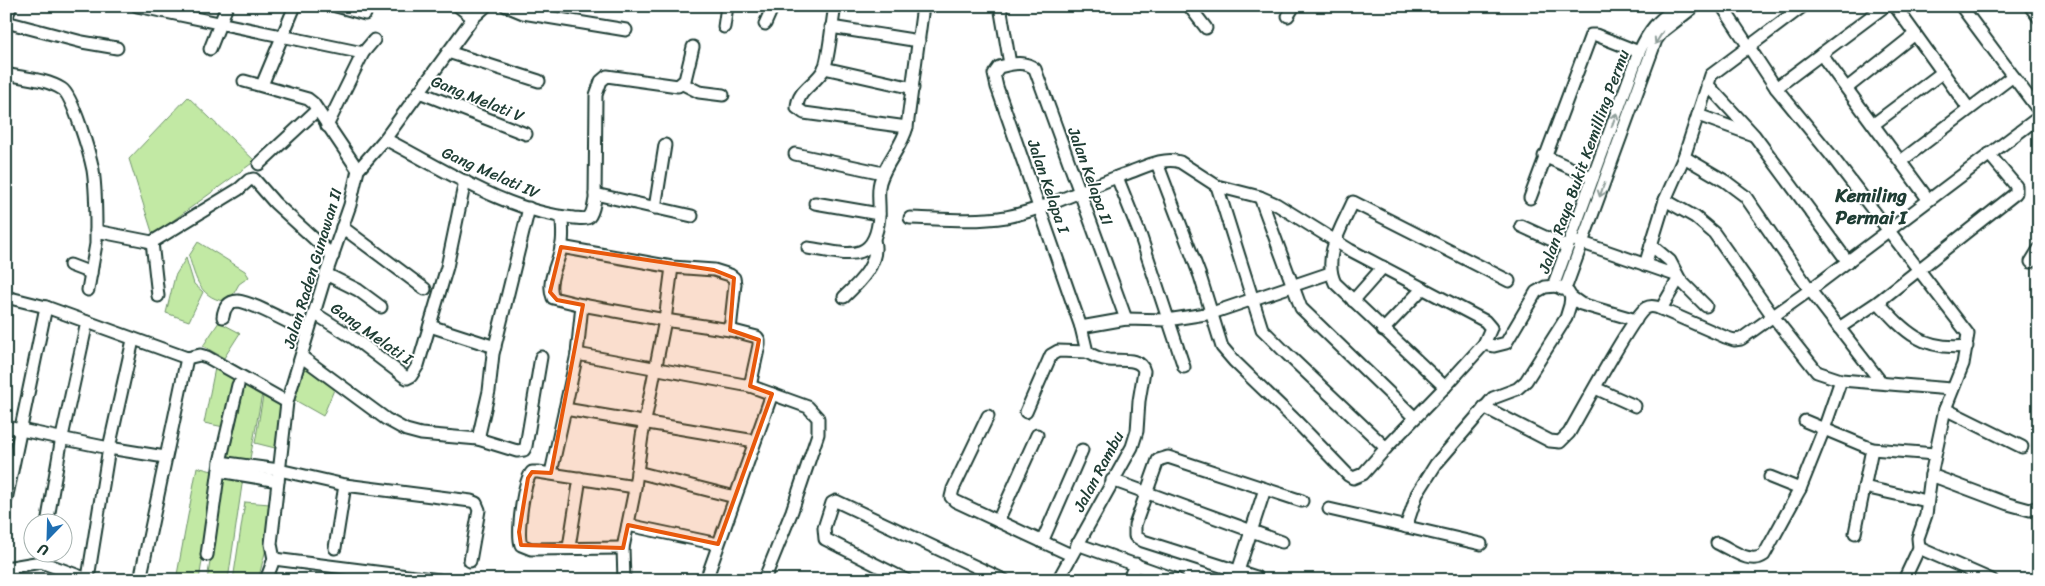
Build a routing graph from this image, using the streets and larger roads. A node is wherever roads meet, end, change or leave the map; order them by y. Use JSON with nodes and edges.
{"nodes":[{"id":1,"x":12,"y":6,"type":"edge"},
{"id":2,"x":137,"y":6,"type":"edge"},
{"id":3,"x":227,"y":6,"type":"edge"},
{"id":4,"x":295,"y":6,"type":"edge"},
{"id":5,"x":336,"y":6,"type":"edge"},
{"id":6,"x":458,"y":6,"type":"edge"},
{"id":7,"x":486,"y":6,"type":"edge"},
{"id":8,"x":506,"y":6,"type":"edge"},
{"id":9,"x":727,"y":6,"type":"edge"},
{"id":10,"x":773,"y":6,"type":"edge"},
{"id":11,"x":835,"y":6,"type":"edge"},
{"id":12,"x":923,"y":6,"type":"edge"},
{"id":13,"x":1000,"y":6,"type":"edge"},
{"id":14,"x":1189,"y":6,"type":"edge"},
{"id":15,"x":1677,"y":6,"type":"edge"},
{"id":16,"x":1696,"y":6,"type":"edge"},
{"id":17,"x":1722,"y":6,"type":"edge"},
{"id":18,"x":1803,"y":6,"type":"edge"},
{"id":19,"x":1885,"y":6,"type":"edge"},
{"id":20,"x":1894,"y":6,"type":"edge"},
{"id":21,"x":1961,"y":6,"type":"edge"},
{"id":22,"x":2030,"y":6,"type":"edge"},
{"id":23,"x":153,"y":8,"type":"edge"},
{"id":24,"x":365,"y":14,"type":"dead end"},
{"id":25,"x":473,"y":18,"type":"junction"},
{"id":26,"x":2039,"y":18,"type":"edge"},
{"id":27,"x":6,"y":20,"type":"edge"},
{"id":28,"x":219,"y":24,"type":"junction"},
{"id":29,"x":765,"y":24,"type":"dead end"},
{"id":30,"x":724,"y":27,"type":"dead end"},
{"id":31,"x":830,"y":27,"type":"junction"},
{"id":32,"x":1206,"y":28,"type":"dead end"},
{"id":33,"x":626,"y":30,"type":"dead end"},
{"id":34,"x":1915,"y":34,"type":"junction"},
{"id":35,"x":282,"y":37,"type":"junction"},
{"id":36,"x":374,"y":40,"type":"dead end"},
{"id":37,"x":918,"y":41,"type":"junction"},
{"id":38,"x":693,"y":47,"type":"dead end"},
{"id":39,"x":1747,"y":47,"type":"junction"},
{"id":40,"x":117,"y":48,"type":"dead end"},
{"id":41,"x":210,"y":49,"type":"dead end"},
{"id":42,"x":448,"y":52,"type":"junction"},
{"id":43,"x":1639,"y":52,"type":"junction"},
{"id":44,"x":363,"y":53,"type":"junction"},
{"id":45,"x":1821,"y":54,"type":"junction"},
{"id":46,"x":1010,"y":64,"type":"junction"},
{"id":47,"x":824,"y":68,"type":"junction"},
{"id":48,"x":1943,"y":72,"type":"junction"},
{"id":49,"x":6,"y":74,"type":"edge"},
{"id":50,"x":2013,"y":76,"type":"junction"},
{"id":51,"x":244,"y":81,"type":"dead end"},
{"id":52,"x":539,"y":81,"type":"dead end"},
{"id":53,"x":683,"y":84,"type":"junction"},
{"id":54,"x":1706,"y":84,"type":"junction"},
{"id":55,"x":262,"y":85,"type":"junction"},
{"id":56,"x":913,"y":88,"type":"junction"},
{"id":57,"x":1776,"y":88,"type":"junction"},
{"id":58,"x":1847,"y":88,"type":"junction"},
{"id":59,"x":419,"y":92,"type":"junction"},
{"id":60,"x":723,"y":95,"type":"dead end"},
{"id":61,"x":1969,"y":109,"type":"junction"},
{"id":62,"x":317,"y":110,"type":"junction"},
{"id":63,"x":2039,"y":111,"type":"edge"},
{"id":64,"x":1698,"y":115,"type":"junction"},
{"id":65,"x":2039,"y":117,"type":"edge"},
{"id":66,"x":1874,"y":124,"type":"junction"},
{"id":67,"x":327,"y":126,"type":"junction"},
{"id":68,"x":907,"y":127,"type":"junction"},
{"id":69,"x":526,"y":134,"type":"dead end"},
{"id":70,"x":1754,"y":135,"type":"junction"},
{"id":71,"x":385,"y":139,"type":"junction"},
{"id":72,"x":665,"y":145,"type":"dead end"},
{"id":73,"x":795,"y":154,"type":"dead end"},
{"id":74,"x":1989,"y":154,"type":"junction"},
{"id":75,"x":1544,"y":156,"type":"junction"},
{"id":76,"x":1684,"y":157,"type":"junction"},
{"id":77,"x":1901,"y":161,"type":"junction"},
{"id":78,"x":1157,"y":163,"type":"junction"},
{"id":79,"x":259,"y":164,"type":"dead end"},
{"id":80,"x":358,"y":170,"type":"junction"},
{"id":81,"x":884,"y":173,"type":"junction"},
{"id":82,"x":1117,"y":177,"type":"junction"},
{"id":83,"x":1593,"y":178,"type":"junction"},
{"id":84,"x":465,"y":181,"type":"junction"},
{"id":85,"x":1217,"y":186,"type":"junction"},
{"id":86,"x":1080,"y":192,"type":"junction"},
{"id":87,"x":595,"y":194,"type":"junction"},
{"id":88,"x":1260,"y":197,"type":"junction"},
{"id":89,"x":1530,"y":198,"type":"dead end"},
{"id":90,"x":1928,"y":199,"type":"junction"},
{"id":91,"x":1665,"y":200,"type":"junction"},
{"id":92,"x":815,"y":202,"type":"dead end"},
{"id":93,"x":529,"y":208,"type":"junction"},
{"id":94,"x":655,"y":208,"type":"junction"},
{"id":95,"x":1039,"y":208,"type":"junction"},
{"id":96,"x":879,"y":214,"type":"junction"},
{"id":97,"x":692,"y":216,"type":"dead end"},
{"id":98,"x":562,"y":217,"type":"junction"},
{"id":99,"x":910,"y":218,"type":"dead end"},
{"id":100,"x":1522,"y":226,"type":"dead end"},
{"id":101,"x":342,"y":227,"type":"junction"},
{"id":102,"x":1888,"y":229,"type":"junction"},
{"id":103,"x":96,"y":231,"type":"junction"},
{"id":104,"x":874,"y":240,"type":"junction"},
{"id":105,"x":1335,"y":241,"type":"junction"},
{"id":106,"x":152,"y":242,"type":"junction"},
{"id":107,"x":1584,"y":242,"type":"junction"},
{"id":108,"x":1569,"y":243,"type":"junction"},
{"id":109,"x":1651,"y":245,"type":"junction"},
{"id":110,"x":562,"y":248,"type":"junction"},
{"id":111,"x":808,"y":248,"type":"dead end"},
{"id":112,"x":2039,"y":249,"type":"edge"},
{"id":113,"x":333,"y":256,"type":"junction"},
{"id":114,"x":1848,"y":262,"type":"junction"},
{"id":115,"x":2031,"y":262,"type":"dead end"},
{"id":116,"x":70,"y":265,"type":"dead end"},
{"id":117,"x":1645,"y":265,"type":"junction"},
{"id":118,"x":672,"y":266,"type":"junction"},
{"id":119,"x":1383,"y":267,"type":"junction"},
{"id":120,"x":1917,"y":270,"type":"junction"},
{"id":121,"x":91,"y":273,"type":"junction"},
{"id":122,"x":1330,"y":273,"type":"junction"},
{"id":123,"x":326,"y":274,"type":"junction"},
{"id":124,"x":1679,"y":278,"type":"junction"},
{"id":125,"x":1509,"y":281,"type":"dead end"},
{"id":126,"x":1291,"y":285,"type":"junction"},
{"id":127,"x":1422,"y":288,"type":"junction"},
{"id":128,"x":425,"y":289,"type":"dead end"},
{"id":129,"x":88,"y":290,"type":"dead end"},
{"id":130,"x":1564,"y":290,"type":"junction"},
{"id":131,"x":1810,"y":290,"type":"junction"},
{"id":132,"x":158,"y":296,"type":"dead end"},
{"id":133,"x":6,"y":297,"type":"edge"},
{"id":134,"x":844,"y":298,"type":"dead end"},
{"id":135,"x":1252,"y":300,"type":"junction"},
{"id":136,"x":1353,"y":301,"type":"junction"},
{"id":137,"x":1878,"y":302,"type":"junction"},
{"id":138,"x":582,"y":305,"type":"junction"},
{"id":139,"x":1706,"y":306,"type":"dead end"},
{"id":140,"x":46,"y":307,"type":"junction"},
{"id":141,"x":381,"y":307,"type":"dead end"},
{"id":142,"x":1661,"y":309,"type":"junction"},
{"id":143,"x":1212,"y":312,"type":"junction"},
{"id":144,"x":314,"y":313,"type":"junction"},
{"id":145,"x":1772,"y":315,"type":"junction"},
{"id":146,"x":223,"y":317,"type":"dead end"},
{"id":147,"x":1126,"y":319,"type":"junction"},
{"id":148,"x":665,"y":320,"type":"junction"},
{"id":149,"x":1168,"y":320,"type":"junction"},
{"id":150,"x":1636,"y":320,"type":"junction"},
{"id":151,"x":87,"y":322,"type":"junction"},
{"id":152,"x":430,"y":326,"type":"junction"},
{"id":153,"x":1081,"y":327,"type":"junction"},
{"id":154,"x":1838,"y":328,"type":"junction"},
{"id":155,"x":730,"y":330,"type":"junction"},
{"id":156,"x":1384,"y":330,"type":"junction"},
{"id":157,"x":308,"y":332,"type":"junction"},
{"id":158,"x":133,"y":340,"type":"junction"},
{"id":159,"x":1484,"y":344,"type":"junction"},
{"id":160,"x":495,"y":346,"type":"junction"},
{"id":161,"x":1967,"y":346,"type":"junction"},
{"id":162,"x":1087,"y":352,"type":"junction"},
{"id":163,"x":576,"y":354,"type":"junction"},
{"id":164,"x":302,"y":357,"type":"junction"},
{"id":165,"x":541,"y":357,"type":"dead end"},
{"id":166,"x":186,"y":358,"type":"junction"},
{"id":167,"x":1184,"y":367,"type":"dead end"},
{"id":168,"x":656,"y":369,"type":"junction"},
{"id":169,"x":1841,"y":380,"type":"junction"},
{"id":170,"x":1881,"y":382,"type":"junction"},
{"id":171,"x":238,"y":385,"type":"dead end"},
{"id":172,"x":750,"y":386,"type":"junction"},
{"id":173,"x":1445,"y":387,"type":"junction"},
{"id":174,"x":1595,"y":388,"type":"junction"},
{"id":175,"x":1952,"y":389,"type":"junction"},
{"id":176,"x":772,"y":394,"type":"junction"},
{"id":177,"x":287,"y":402,"type":"junction"},
{"id":178,"x":1635,"y":406,"type":"dead end"},
{"id":179,"x":1484,"y":408,"type":"junction"},
{"id":180,"x":1945,"y":408,"type":"junction"},
{"id":181,"x":565,"y":409,"type":"junction"},
{"id":182,"x":1026,"y":412,"type":"dead end"},
{"id":183,"x":988,"y":416,"type":"dead end"},
{"id":184,"x":1415,"y":418,"type":"junction"},
{"id":185,"x":1805,"y":421,"type":"dead end"},
{"id":186,"x":645,"y":423,"type":"junction"},
{"id":187,"x":6,"y":426,"type":"edge"},
{"id":188,"x":22,"y":429,"type":"junction"},
{"id":189,"x":1824,"y":429,"type":"junction"},
{"id":190,"x":1037,"y":435,"type":"dead end"},
{"id":191,"x":62,"y":437,"type":"junction"},
{"id":192,"x":478,"y":439,"type":"junction"},
{"id":193,"x":755,"y":441,"type":"junction"},
{"id":194,"x":2022,"y":447,"type":"dead end"},
{"id":195,"x":109,"y":448,"type":"junction"},
{"id":196,"x":1386,"y":448,"type":"junction"},
{"id":197,"x":1872,"y":449,"type":"junction"},
{"id":198,"x":1082,"y":450,"type":"dead end"},
{"id":199,"x":1935,"y":454,"type":"junction"},
{"id":200,"x":165,"y":457,"type":"junction"},
{"id":201,"x":219,"y":466,"type":"junction"},
{"id":202,"x":637,"y":472,"type":"junction"},
{"id":203,"x":551,"y":473,"type":"junction"},
{"id":204,"x":1931,"y":475,"type":"junction"},
{"id":205,"x":278,"y":476,"type":"junction"},
{"id":206,"x":1770,"y":477,"type":"dead end"},
{"id":207,"x":580,"y":478,"type":"junction"},
{"id":208,"x":1112,"y":480,"type":"junction"},
{"id":209,"x":345,"y":485,"type":"junction"},
{"id":210,"x":635,"y":487,"type":"junction"},
{"id":211,"x":1864,"y":488,"type":"junction"},
{"id":212,"x":1265,"y":489,"type":"junction"},
{"id":213,"x":1800,"y":489,"type":"junction"},
{"id":214,"x":1146,"y":492,"type":"junction"},
{"id":215,"x":735,"y":497,"type":"junction"},
{"id":216,"x":6,"y":500,"type":"edge"},
{"id":217,"x":1302,"y":501,"type":"dead end"},
{"id":218,"x":1927,"y":501,"type":"junction"},
{"id":219,"x":2039,"y":506,"type":"edge"},
{"id":220,"x":1329,"y":509,"type":"dead end"},
{"id":221,"x":49,"y":514,"type":"edge"},
{"id":222,"x":998,"y":521,"type":"junction"},
{"id":223,"x":628,"y":525,"type":"junction"},
{"id":224,"x":1406,"y":527,"type":"junction"},
{"id":225,"x":1251,"y":531,"type":"junction"},
{"id":226,"x":1855,"y":534,"type":"dead end"},
{"id":227,"x":1042,"y":542,"type":"junction"},
{"id":228,"x":1282,"y":542,"type":"dead end"},
{"id":229,"x":1717,"y":543,"type":"dead end"},
{"id":230,"x":718,"y":544,"type":"junction"},
{"id":231,"x":1077,"y":544,"type":"junction"},
{"id":232,"x":1481,"y":544,"type":"dead end"},
{"id":233,"x":569,"y":547,"type":"junction"},
{"id":234,"x":335,"y":548,"type":"dead end"},
{"id":235,"x":623,"y":548,"type":"junction"},
{"id":236,"x":1919,"y":548,"type":"junction"},
{"id":237,"x":207,"y":555,"type":"dead end"},
{"id":238,"x":1071,"y":556,"type":"junction"},
{"id":239,"x":274,"y":559,"type":"junction"},
{"id":240,"x":470,"y":561,"type":"dead end"},
{"id":241,"x":22,"y":564,"type":"edge"},
{"id":242,"x":55,"y":564,"type":"edge"},
{"id":243,"x":1136,"y":564,"type":"junction"},
{"id":244,"x":6,"y":568,"type":"edge"},
{"id":245,"x":1238,"y":571,"type":"junction"},
{"id":246,"x":1256,"y":577,"type":"dead end"},
{"id":247,"x":89,"y":579,"type":"edge"},
{"id":248,"x":140,"y":580,"type":"edge"},
{"id":249,"x":266,"y":580,"type":"edge"},
{"id":250,"x":439,"y":580,"type":"edge"},
{"id":251,"x":624,"y":580,"type":"edge"},
{"id":252,"x":706,"y":580,"type":"edge"},
{"id":253,"x":764,"y":580,"type":"edge"},
{"id":254,"x":906,"y":580,"type":"edge"},
{"id":255,"x":1004,"y":580,"type":"edge"},
{"id":256,"x":1058,"y":580,"type":"edge"},
{"id":257,"x":1128,"y":580,"type":"edge"},
{"id":258,"x":1178,"y":580,"type":"edge"},
{"id":259,"x":1904,"y":580,"type":"edge"},
{"id":260,"x":1992,"y":580,"type":"edge"}],
"edges":[{"from":1,"to":27,"type":"street"},
{"from":2,"to":23,"type":"street"},
{"from":3,"to":28,"type":"street"},
{"from":4,"to":35,"type":"street"},
{"from":5,"to":24,"type":"street"},
{"from":6,"to":25,"type":"street"},
{"from":7,"to":25,"type":"street","name":"Jalan Raden Gunawan II"},
{"from":8,"to":33,"type":"street"},
{"from":9,"to":30,"type":"street"},
{"from":10,"to":29,"type":"street"},
{"from":11,"to":31,"type":"street"},
{"from":12,"to":37,"type":"street"},
{"from":13,"to":46,"type":"street"},
{"from":14,"to":32,"type":"street"},
{"from":15,"to":43,"type":"street","name":"Jalan Raya Bukit Kemilling Permu"},
{"from":16,"to":107,"type":"street","name":"Jalan Raya Bukit Kemilling Permu","one_way":true},
{"from":17,"to":39,"type":"street"},
{"from":18,"to":39,"type":"street"},
{"from":19,"to":45,"type":"street"},
{"from":20,"to":34,"type":"street"},
{"from":21,"to":50,"type":"street"},
{"from":22,"to":26,"type":"street"},
{"from":23,"to":28,"type":"street"},
{"from":25,"to":42,"type":"street","name":"Jalan Raden Gunawan II"},
{"from":27,"to":40,"type":"street"},
{"from":28,"to":35,"type":"street"},
{"from":28,"to":41,"type":"street"},
{"from":31,"to":37,"type":"street"},
{"from":31,"to":47,"type":"street"},
{"from":34,"to":48,"type":"street"},
{"from":34,"to":58,"type":"street"},
{"from":35,"to":44,"type":"street"},
{"from":35,"to":55,"type":"street"},
{"from":36,"to":44,"type":"street"},
{"from":37,"to":56,"type":"street"},
{"from":38,"to":53,"type":"street"},
{"from":39,"to":54,"type":"street"},
{"from":39,"to":57,"type":"street"},
{"from":42,"to":52,"type":"street"},
{"from":42,"to":59,"type":"street","name":"Jalan Raden Gunawan II"},
{"from":43,"to":75,"type":"street"},
{"from":83,"to":43,"type":"street","name":"Jalan Raya Bukit Kemilling Permu","one_way":true},
{"from":44,"to":67,"type":"street"},
{"from":45,"to":57,"type":"street"},
{"from":45,"to":58,"type":"street"},
{"from":46,"to":86,"type":"street","name":"Jalan Kelapa II"},
{"from":46,"to":95,"type":"street","name":"Jalan Kelapa I"},
{"from":47,"to":56,"type":"street"},
{"from":47,"to":68,"type":"street"},
{"from":48,"to":61,"type":"street"},
{"from":48,"to":66,"type":"street"},
{"from":49,"to":103,"type":"street"},
{"from":50,"to":61,"type":"street"},
{"from":50,"to":63,"type":"street"},
{"from":51,"to":55,"type":"street"},
{"from":53,"to":60,"type":"street"},
{"from":53,"to":87,"type":"street"},
{"from":54,"to":64,"type":"street"},
{"from":54,"to":70,"type":"street"},
{"from":55,"to":62,"type":"street"},
{"from":56,"to":68,"type":"street"},
{"from":57,"to":102,"type":"street"},
{"from":58,"to":66,"type":"street"},
{"from":59,"to":69,"type":"street","name":"Gang Melati V"},
{"from":59,"to":71,"type":"street","name":"Jalan Raden Gunawan II"},
{"from":61,"to":77,"type":"street"},
{"from":62,"to":67,"type":"street"},
{"from":62,"to":79,"type":"street"},
{"from":64,"to":70,"type":"street"},
{"from":64,"to":76,"type":"street"},
{"from":65,"to":74,"type":"street"},
{"from":66,"to":77,"type":"street"},
{"from":67,"to":80,"type":"street"},
{"from":68,"to":81,"type":"street"},
{"from":70,"to":114,"type":"street"},
{"from":71,"to":80,"type":"street","name":"Jalan Raden Gunawan II"},
{"from":71,"to":84,"type":"street","name":"Gang Melati IV"},
{"from":72,"to":94,"type":"street"},
{"from":73,"to":81,"type":"street"},
{"from":74,"to":90,"type":"street"},
{"from":74,"to":120,"type":"street"},
{"from":75,"to":83,"type":"street"},
{"from":75,"to":89,"type":"street"},
{"from":76,"to":91,"type":"street"},
{"from":76,"to":131,"type":"street"},
{"from":77,"to":90,"type":"street"},
{"from":78,"to":82,"type":"street"},
{"from":78,"to":85,"type":"street"},
{"from":78,"to":143,"type":"street"},
{"from":80,"to":101,"type":"street","name":"Jalan Raden Gunawan II"},
{"from":81,"to":96,"type":"street"},
{"from":82,"to":86,"type":"street"},
{"from":82,"to":149,"type":"street"},
{"from":83,"to":108,"type":"street","name":"Jalan Raya Bukit Kemilling Permu"},
{"from":84,"to":93,"type":"street","name":"Gang Melati IV"},
{"from":84,"to":152,"type":"street"},
{"from":85,"to":88,"type":"street"},
{"from":85,"to":135,"type":"street"},
{"from":86,"to":95,"type":"street"},
{"from":86,"to":147,"type":"street","name":"Jalan Kelapa II"},
{"from":87,"to":94,"type":"street"},
{"from":87,"to":98,"type":"street","name":"Gang Melati IV"},
{"from":88,"to":105,"type":"street"},
{"from":88,"to":126,"type":"street"},
{"from":90,"to":102,"type":"street"},
{"from":91,"to":109,"type":"street"},
{"from":91,"to":145,"type":"street"},
{"from":92,"to":96,"type":"street"},
{"from":93,"to":98,"type":"street","name":"Gang Melati IV"},
{"from":93,"to":160,"type":"street"},
{"from":94,"to":97,"type":"street"},
{"from":95,"to":99,"type":"street"},
{"from":95,"to":153,"type":"street","name":"Jalan Kelapa I"},
{"from":96,"to":104,"type":"street"},
{"from":98,"to":110,"type":"street"},
{"from":100,"to":108,"type":"street"},
{"from":101,"to":113,"type":"street","name":"Jalan Raden Gunawan II"},
{"from":101,"to":128,"type":"street"},
{"from":102,"to":114,"type":"street"},
{"from":102,"to":120,"type":"street"},
{"from":103,"to":106,"type":"street"},
{"from":103,"to":121,"type":"street"},
{"from":104,"to":111,"type":"street"},
{"from":104,"to":134,"type":"street"},
{"from":105,"to":119,"type":"street"},
{"from":105,"to":122,"type":"street"},
{"from":105,"to":125,"type":"street"},
{"from":106,"to":113,"type":"street"},
{"from":106,"to":132,"type":"street"},
{"from":107,"to":108,"type":"street"},
{"from":107,"to":117,"type":"street"},
{"from":107,"to":130,"type":"street","name":"Jalan Raya Bukit Kemilling Permu"},
{"from":108,"to":130,"type":"street","name":"Jalan Raya Bukit Kemilling Permu"},
{"from":109,"to":117,"type":"street"},
{"from":109,"to":124,"type":"street"},
{"from":110,"to":118,"type":"street"},
{"from":110,"to":138,"type":"street"},
{"from":112,"to":115,"type":"street"},
{"from":113,"to":123,"type":"street","name":"Jalan Raden Gunawan II"},
{"from":114,"to":131,"type":"street"},
{"from":116,"to":121,"type":"street"},
{"from":117,"to":124,"type":"street"},
{"from":118,"to":148,"type":"street"},
{"from":118,"to":155,"type":"street"},
{"from":119,"to":127,"type":"street"},
{"from":119,"to":136,"type":"street"},
{"from":120,"to":137,"type":"street"},
{"from":120,"to":161,"type":"street"},
{"from":121,"to":129,"type":"street"},
{"from":122,"to":126,"type":"street"},
{"from":122,"to":136,"type":"street"},
{"from":123,"to":141,"type":"street"},
{"from":123,"to":144,"type":"street","name":"Jalan Raden Gunawan II"},
{"from":124,"to":139,"type":"street"},
{"from":124,"to":142,"type":"street"},
{"from":126,"to":135,"type":"street"},
{"from":126,"to":184,"type":"street"},
{"from":127,"to":156,"type":"street"},
{"from":127,"to":159,"type":"street"},
{"from":130,"to":150,"type":"street"},
{"from":130,"to":159,"type":"street"},
{"from":130,"to":179,"type":"street"},
{"from":131,"to":145,"type":"street"},
{"from":131,"to":154,"type":"street"},
{"from":133,"to":140,"type":"street"},
{"from":135,"to":143,"type":"street"},
{"from":135,"to":196,"type":"street"},
{"from":136,"to":156,"type":"street"},
{"from":137,"to":154,"type":"street"},
{"from":137,"to":161,"type":"street"},
{"from":138,"to":148,"type":"street"},
{"from":138,"to":163,"type":"street"},
{"from":140,"to":151,"type":"street"},
{"from":140,"to":188,"type":"street"},
{"from":142,"to":145,"type":"street"},
{"from":142,"to":150,"type":"street"},
{"from":143,"to":149,"type":"street"},
{"from":143,"to":196,"type":"street"},
{"from":144,"to":152,"type":"street","name":"Gang Melati I"},
{"from":144,"to":157,"type":"street","name":"Jalan Raden Gunawan II"},
{"from":145,"to":169,"type":"street"},
{"from":146,"to":157,"type":"street"},
{"from":147,"to":149,"type":"street"},
{"from":147,"to":153,"type":"street"},
{"from":148,"to":155,"type":"street"},
{"from":148,"to":168,"type":"street"},
{"from":149,"to":167,"type":"street"},
{"from":150,"to":174,"type":"street"},
{"from":151,"to":158,"type":"street"},
{"from":151,"to":191,"type":"street"},
{"from":152,"to":160,"type":"street"},
{"from":153,"to":162,"type":"street"},
{"from":154,"to":170,"type":"street"},
{"from":155,"to":172,"type":"street"},
{"from":156,"to":173,"type":"street"},
{"from":157,"to":164,"type":"street","name":"Jalan Raden Gunawan II"},
{"from":158,"to":166,"type":"street"},
{"from":158,"to":195,"type":"street"},
{"from":159,"to":173,"type":"street"},
{"from":160,"to":192,"type":"street"},
{"from":161,"to":175,"type":"street"},
{"from":162,"to":182,"type":"street"},
{"from":162,"to":208,"type":"street","name":"Jalan Rambu"},
{"from":163,"to":168,"type":"street"},
{"from":163,"to":181,"type":"street"},
{"from":164,"to":177,"type":"street","name":"Jalan Raden Gunawan II"},
{"from":164,"to":192,"type":"street"},
{"from":165,"to":192,"type":"street"},
{"from":166,"to":177,"type":"street"},
{"from":166,"to":200,"type":"street"},
{"from":168,"to":172,"type":"street"},
{"from":168,"to":186,"type":"street"},
{"from":169,"to":170,"type":"street"},
{"from":169,"to":189,"type":"street"},
{"from":170,"to":175,"type":"street"},
{"from":171,"to":201,"type":"street"},
{"from":172,"to":176,"type":"street"},
{"from":173,"to":184,"type":"street"},
{"from":174,"to":178,"type":"street"},
{"from":174,"to":179,"type":"street"},
{"from":175,"to":180,"type":"street"},
{"from":176,"to":193,"type":"street"},
{"from":176,"to":253,"type":"street"},
{"from":177,"to":205,"type":"street","name":"Jalan Raden Gunawan II"},
{"from":179,"to":224,"type":"street"},
{"from":180,"to":194,"type":"street"},
{"from":180,"to":199,"type":"street"},
{"from":181,"to":186,"type":"street"},
{"from":181,"to":203,"type":"street"},
{"from":183,"to":222,"type":"street"},
{"from":184,"to":196,"type":"street"},
{"from":185,"to":189,"type":"street"},
{"from":186,"to":193,"type":"street"},
{"from":186,"to":202,"type":"street"},
{"from":187,"to":188,"type":"street"},
{"from":188,"to":191,"type":"street"},
{"from":188,"to":216,"type":"street"},
{"from":189,"to":197,"type":"street"},
{"from":189,"to":213,"type":"street"},
{"from":190,"to":222,"type":"street"},
{"from":191,"to":195,"type":"street"},
{"from":191,"to":221,"type":"street"},
{"from":193,"to":215,"type":"street"},
{"from":195,"to":200,"type":"street"},
{"from":195,"to":247,"type":"street"},
{"from":197,"to":199,"type":"street"},
{"from":197,"to":211,"type":"street"},
{"from":198,"to":227,"type":"street"},
{"from":199,"to":204,"type":"street"},
{"from":200,"to":248,"type":"street"},
{"from":201,"to":205,"type":"street"},
{"from":201,"to":237,"type":"street"},
{"from":202,"to":210,"type":"street"},
{"from":202,"to":215,"type":"street"},
{"from":203,"to":207,"type":"street"},
{"from":203,"to":233,"type":"street"},
{"from":204,"to":218,"type":"street"},
{"from":204,"to":219,"type":"street"},
{"from":205,"to":209,"type":"street"},
{"from":205,"to":239,"type":"street","name":"Jalan Raden Gunawan II"},
{"from":206,"to":213,"type":"street"},
{"from":207,"to":210,"type":"street"},
{"from":207,"to":233,"type":"street"},
{"from":208,"to":214,"type":"street"},
{"from":208,"to":231,"type":"street","name":"Jalan Rambu"},
{"from":209,"to":234,"type":"street"},
{"from":209,"to":240,"type":"street"},
{"from":210,"to":223,"type":"street"},
{"from":211,"to":218,"type":"street"},
{"from":211,"to":226,"type":"street"},
{"from":212,"to":214,"type":"street"},
{"from":212,"to":217,"type":"street"},
{"from":212,"to":225,"type":"street"},
{"from":213,"to":229,"type":"street"},
{"from":214,"to":225,"type":"street"},
{"from":214,"to":245,"type":"street"},
{"from":215,"to":230,"type":"street"},
{"from":218,"to":236,"type":"street"},
{"from":220,"to":224,"type":"street"},
{"from":222,"to":227,"type":"street"},
{"from":223,"to":230,"type":"street"},
{"from":223,"to":235,"type":"street"},
{"from":224,"to":232,"type":"street"},
{"from":225,"to":228,"type":"street"},
{"from":225,"to":245,"type":"street"},
{"from":227,"to":238,"type":"street"},
{"from":230,"to":252,"type":"street"},
{"from":231,"to":238,"type":"street","name":"Jalan Rambu"},
{"from":231,"to":243,"type":"street"},
{"from":233,"to":235,"type":"street"},
{"from":235,"to":251,"type":"street"},
{"from":236,"to":259,"type":"street"},
{"from":236,"to":260,"type":"street"},
{"from":238,"to":256,"type":"street","name":"Jalan Rambu"},
{"from":239,"to":249,"type":"street","name":"Jalan Raden Gunawan II"},
{"from":239,"to":250,"type":"street"},
{"from":241,"to":244,"type":"street"},
{"from":242,"to":247,"type":"street"},
{"from":243,"to":257,"type":"street"},
{"from":243,"to":258,"type":"street"},
{"from":245,"to":246,"type":"street"},
{"from":254,"to":255,"type":"street"}]}
